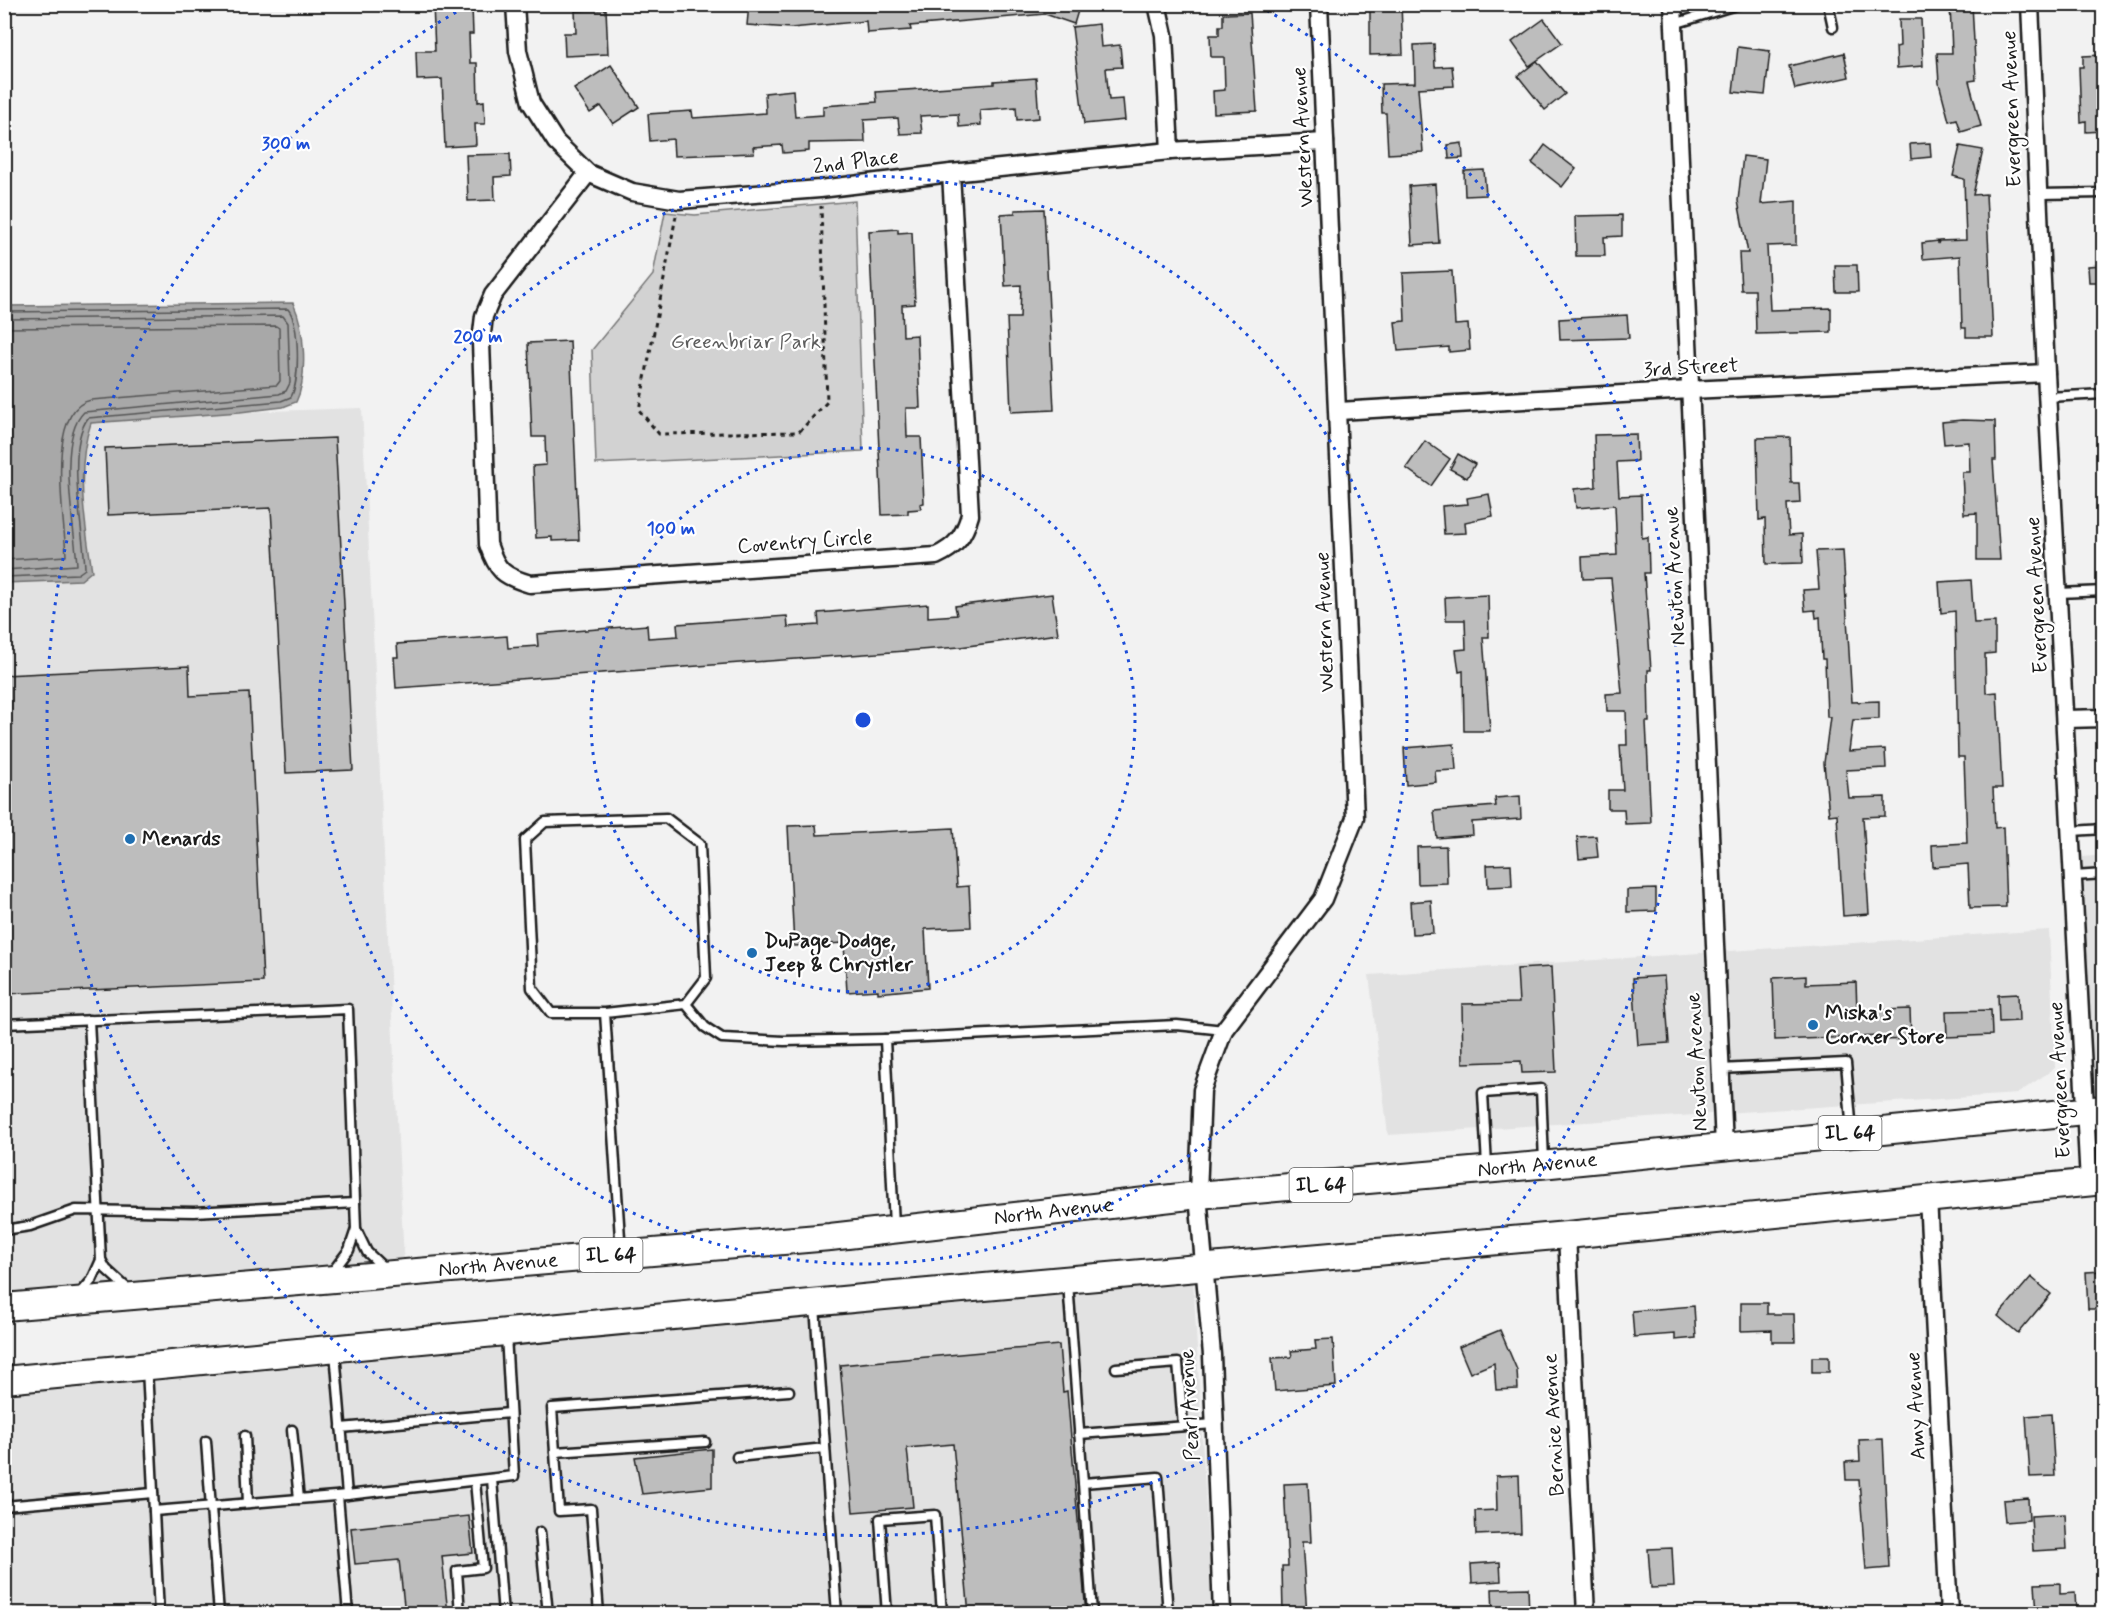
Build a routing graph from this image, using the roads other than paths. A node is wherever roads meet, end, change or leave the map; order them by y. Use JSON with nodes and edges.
{"nodes":[{"id":1,"x":515,"y":4,"type":"edge"},
{"id":2,"x":1157,"y":4,"type":"edge"},
{"id":3,"x":1319,"y":4,"type":"edge"},
{"id":4,"x":1673,"y":4,"type":"edge"},
{"id":5,"x":1739,"y":4,"type":"edge"},
{"id":6,"x":1828,"y":4,"type":"edge"},
{"id":7,"x":2030,"y":4,"type":"edge"},
{"id":8,"x":1674,"y":24,"type":"junction"},
{"id":9,"x":1833,"y":27,"type":"dead end"},
{"id":10,"x":1325,"y":142,"type":"junction"},
{"id":11,"x":1170,"y":151,"type":"junction"},
{"id":12,"x":588,"y":173,"type":"junction"},
{"id":13,"x":951,"y":173,"type":"junction"},
{"id":14,"x":2103,"y":193,"type":"edge"},
{"id":15,"x":2038,"y":194,"type":"junction"},
{"id":16,"x":2046,"y":373,"type":"junction"},
{"id":17,"x":1690,"y":390,"type":"junction"},
{"id":18,"x":2103,"y":394,"type":"edge"},
{"id":19,"x":2048,"y":397,"type":"junction"},
{"id":20,"x":1339,"y":411,"type":"junction"},
{"id":21,"x":2103,"y":591,"type":"edge"},
{"id":22,"x":2059,"y":593,"type":"junction"},
{"id":23,"x":2103,"y":718,"type":"edge"},
{"id":24,"x":2066,"y":719,"type":"junction"},
{"id":25,"x":2103,"y":829,"type":"edge"},
{"id":26,"x":2072,"y":831,"type":"junction"},
{"id":27,"x":2103,"y":874,"type":"edge"},
{"id":28,"x":2074,"y":876,"type":"junction"},
{"id":29,"x":686,"y":1004,"type":"junction"},
{"id":30,"x":604,"y":1013,"type":"junction"},
{"id":31,"x":89,"y":1020,"type":"junction"},
{"id":32,"x":4,"y":1024,"type":"edge"},
{"id":33,"x":1224,"y":1030,"type":"junction"},
{"id":34,"x":885,"y":1039,"type":"junction"},
{"id":35,"x":1720,"y":1069,"type":"junction"},
{"id":36,"x":2093,"y":1110,"type":"edge"},
{"id":37,"x":1852,"y":1133,"type":"junction"},
{"id":38,"x":1724,"y":1146,"type":"junction"},
{"id":39,"x":1544,"y":1165,"type":"junction"},
{"id":40,"x":1487,"y":1170,"type":"junction"},
{"id":41,"x":2096,"y":1182,"type":"edge"},
{"id":42,"x":1198,"y":1195,"type":"junction"},
{"id":43,"x":1928,"y":1197,"type":"junction"},
{"id":44,"x":355,"y":1203,"type":"junction"},
{"id":45,"x":96,"y":1209,"type":"junction"},
{"id":46,"x":4,"y":1230,"type":"edge"},
{"id":47,"x":356,"y":1230,"type":"junction"},
{"id":48,"x":894,"y":1230,"type":"junction"},
{"id":49,"x":1567,"y":1235,"type":"junction"},
{"id":50,"x":621,"y":1254,"type":"junction"},
{"id":51,"x":101,"y":1260,"type":"junction"},
{"id":52,"x":1203,"y":1268,"type":"junction"},
{"id":53,"x":390,"y":1274,"type":"junction"},
{"id":54,"x":326,"y":1279,"type":"junction"},
{"id":55,"x":1068,"y":1280,"type":"junction"},
{"id":56,"x":134,"y":1295,"type":"junction"},
{"id":57,"x":74,"y":1301,"type":"junction"},
{"id":58,"x":815,"y":1302,"type":"junction"},
{"id":59,"x":4,"y":1307,"type":"edge"},
{"id":60,"x":505,"y":1332,"type":"junction"},
{"id":61,"x":334,"y":1348,"type":"junction"},
{"id":62,"x":147,"y":1366,"type":"junction"},
{"id":63,"x":1116,"y":1368,"type":"dead end"},
{"id":64,"x":4,"y":1380,"type":"edge"},
{"id":65,"x":789,"y":1391,"type":"dead end"},
{"id":66,"x":510,"y":1413,"type":"junction"},
{"id":67,"x":1214,"y":1424,"type":"junction"},
{"id":68,"x":1183,"y":1426,"type":"junction"},
{"id":69,"x":341,"y":1428,"type":"junction"},
{"id":70,"x":292,"y":1430,"type":"dead end"},
{"id":71,"x":1079,"y":1434,"type":"junction"},
{"id":72,"x":245,"y":1436,"type":"dead end"},
{"id":73,"x":207,"y":1441,"type":"dead end"},
{"id":74,"x":705,"y":1442,"type":"dead end"},
{"id":75,"x":825,"y":1448,"type":"junction"},
{"id":76,"x":555,"y":1452,"type":"junction"},
{"id":77,"x":737,"y":1457,"type":"dead end"},
{"id":78,"x":492,"y":1479,"type":"junction"},
{"id":79,"x":475,"y":1481,"type":"junction"},
{"id":80,"x":1083,"y":1483,"type":"junction"},
{"id":81,"x":153,"y":1493,"type":"junction"},
{"id":82,"x":343,"y":1495,"type":"junction"},
{"id":83,"x":299,"y":1499,"type":"junction"},
{"id":84,"x":248,"y":1503,"type":"junction"},
{"id":85,"x":4,"y":1506,"type":"edge"},
{"id":86,"x":211,"y":1506,"type":"junction"},
{"id":87,"x":154,"y":1511,"type":"junction"},
{"id":88,"x":540,"y":1533,"type":"dead end"},
{"id":89,"x":159,"y":1614,"type":"edge"},
{"id":90,"x":219,"y":1614,"type":"edge"},
{"id":91,"x":348,"y":1614,"type":"edge"},
{"id":92,"x":460,"y":1614,"type":"edge"},
{"id":93,"x":502,"y":1614,"type":"edge"},
{"id":94,"x":548,"y":1614,"type":"edge"},
{"id":95,"x":599,"y":1614,"type":"edge"},
{"id":96,"x":837,"y":1614,"type":"edge"},
{"id":97,"x":887,"y":1614,"type":"edge"},
{"id":98,"x":942,"y":1614,"type":"edge"},
{"id":99,"x":1092,"y":1614,"type":"edge"},
{"id":100,"x":1168,"y":1614,"type":"edge"},
{"id":101,"x":1222,"y":1614,"type":"edge"},
{"id":102,"x":1586,"y":1614,"type":"edge"},
{"id":103,"x":1949,"y":1614,"type":"edge"}],
"edges":[{"from":1,"to":12,"type":"street","name":"2nd Place"},
{"from":2,"to":11,"type":"street"},
{"from":3,"to":10,"type":"street","name":"Western Avenue"},
{"from":4,"to":8,"type":"street","name":"Newton Avenue"},
{"from":5,"to":8,"type":"lane"},
{"from":6,"to":9,"type":"lane"},
{"from":7,"to":15,"type":"street","name":"Evergreen Avenue"},
{"from":8,"to":17,"type":"street","name":"Newton Avenue"},
{"from":10,"to":11,"type":"street","name":"2nd Place"},
{"from":10,"to":20,"type":"street","name":"Western Avenue"},
{"from":11,"to":13,"type":"street","name":"2nd Place"},
{"from":12,"to":13,"type":"street","name":"2nd Place"},
{"from":12,"to":13,"type":"street","name":"Coventry Circle"},
{"from":14,"to":15,"type":"lane"},
{"from":15,"to":16,"type":"street","name":"Evergreen Avenue"},
{"from":16,"to":17,"type":"street","name":"3rd Street"},
{"from":16,"to":19,"type":"street","name":"Evergreen Avenue"},
{"from":17,"to":20,"type":"street","name":"3rd Street"},
{"from":17,"to":35,"type":"street","name":"Newton Avenue"},
{"from":18,"to":19,"type":"lane"},
{"from":19,"to":22,"type":"street","name":"Evergreen Avenue"},
{"from":20,"to":33,"type":"street","name":"Western Avenue"},
{"from":21,"to":22,"type":"lane"},
{"from":22,"to":24,"type":"street","name":"Evergreen Avenue"},
{"from":23,"to":24,"type":"street"},
{"from":24,"to":26,"type":"street","name":"Evergreen Avenue"},
{"from":25,"to":26,"type":"lane"},
{"from":26,"to":28,"type":"street","name":"Evergreen Avenue"},
{"from":27,"to":28,"type":"lane"},
{"from":28,"to":36,"type":"street","name":"Evergreen Avenue"},
{"from":29,"to":30,"type":"lane"},
{"from":29,"to":30,"type":"lane"},
{"from":29,"to":34,"type":"lane"},
{"from":30,"to":50,"type":"lane"},
{"from":31,"to":32,"type":"lane"},
{"from":31,"to":44,"type":"lane"},
{"from":31,"to":45,"type":"lane"},
{"from":33,"to":34,"type":"lane"},
{"from":33,"to":42,"type":"street","name":"Western Avenue"},
{"from":34,"to":48,"type":"lane"},
{"from":35,"to":37,"type":"lane"},
{"from":35,"to":38,"type":"street","name":"Newton Avenue"},
{"from":36,"to":37,"type":"main road","name":"North Avenue","number":"IL 64"},
{"from":36,"to":41,"type":"street","name":"Evergreen Avenue"},
{"from":37,"to":38,"type":"main road","name":"North Avenue","number":"IL 64"},
{"from":38,"to":39,"type":"main road","name":"North Avenue","number":"IL 64"},
{"from":39,"to":40,"type":"main road","name":"North Avenue","number":"IL 64"},
{"from":39,"to":40,"type":"lane"},
{"from":40,"to":42,"type":"main road","name":"North Avenue","number":"IL 64"},
{"from":41,"to":43,"type":"main road"},
{"from":42,"to":48,"type":"main road","name":"North Avenue","number":"IL 64"},
{"from":42,"to":52,"type":"street","name":"Pearl Avenue"},
{"from":43,"to":49,"type":"main road"},
{"from":43,"to":103,"type":"street","name":"Amy Avenue"},
{"from":44,"to":45,"type":"lane"},
{"from":44,"to":47,"type":"lane"},
{"from":45,"to":46,"type":"lane"},
{"from":45,"to":51,"type":"lane"},
{"from":47,"to":53,"type":"lane"},
{"from":47,"to":54,"type":"lane"},
{"from":48,"to":50,"type":"main road","name":"North Avenue","number":"IL 64"},
{"from":49,"to":52,"type":"main road"},
{"from":49,"to":102,"type":"street","name":"Bernice Avenue"},
{"from":50,"to":53,"type":"main road","name":"North Avenue","number":"IL 64"},
{"from":51,"to":56,"type":"lane"},
{"from":51,"to":57,"type":"lane"},
{"from":52,"to":55,"type":"main road"},
{"from":52,"to":67,"type":"street","name":"Pearl Avenue"},
{"from":53,"to":54,"type":"main road","name":"North Avenue","number":"IL 64"},
{"from":54,"to":56,"type":"main road","name":"North Avenue","number":"IL 64"},
{"from":55,"to":58,"type":"main road"},
{"from":55,"to":71,"type":"lane"},
{"from":56,"to":57,"type":"main road","name":"North Avenue","number":"IL 64"},
{"from":57,"to":59,"type":"main road","name":"North Avenue","number":"IL 64"},
{"from":58,"to":60,"type":"main road"},
{"from":58,"to":75,"type":"lane"},
{"from":60,"to":61,"type":"main road"},
{"from":60,"to":66,"type":"lane"},
{"from":61,"to":62,"type":"main road"},
{"from":61,"to":69,"type":"lane"},
{"from":62,"to":64,"type":"main road"},
{"from":62,"to":81,"type":"lane"},
{"from":63,"to":68,"type":"lane"},
{"from":65,"to":76,"type":"lane"},
{"from":66,"to":69,"type":"lane"},
{"from":66,"to":78,"type":"lane"},
{"from":67,"to":68,"type":"lane"},
{"from":67,"to":101,"type":"street","name":"Pearl Avenue"},
{"from":68,"to":71,"type":"lane"},
{"from":69,"to":82,"type":"lane"},
{"from":70,"to":83,"type":"lane"},
{"from":71,"to":80,"type":"lane"},
{"from":72,"to":84,"type":"lane"},
{"from":73,"to":86,"type":"lane"},
{"from":74,"to":76,"type":"lane"},
{"from":75,"to":77,"type":"lane"},
{"from":75,"to":96,"type":"lane"},
{"from":76,"to":95,"type":"lane"},
{"from":78,"to":79,"type":"lane"},
{"from":78,"to":93,"type":"lane"},
{"from":79,"to":82,"type":"lane"},
{"from":79,"to":92,"type":"lane"},
{"from":80,"to":99,"type":"lane"},
{"from":80,"to":100,"type":"lane"},
{"from":81,"to":85,"type":"lane"},
{"from":81,"to":87,"type":"lane"},
{"from":82,"to":83,"type":"lane"},
{"from":82,"to":91,"type":"lane"},
{"from":83,"to":84,"type":"lane"},
{"from":84,"to":86,"type":"lane"},
{"from":86,"to":87,"type":"lane"},
{"from":86,"to":90,"type":"lane"},
{"from":87,"to":89,"type":"lane"},
{"from":88,"to":94,"type":"lane"},
{"from":97,"to":98,"type":"lane"}]}
